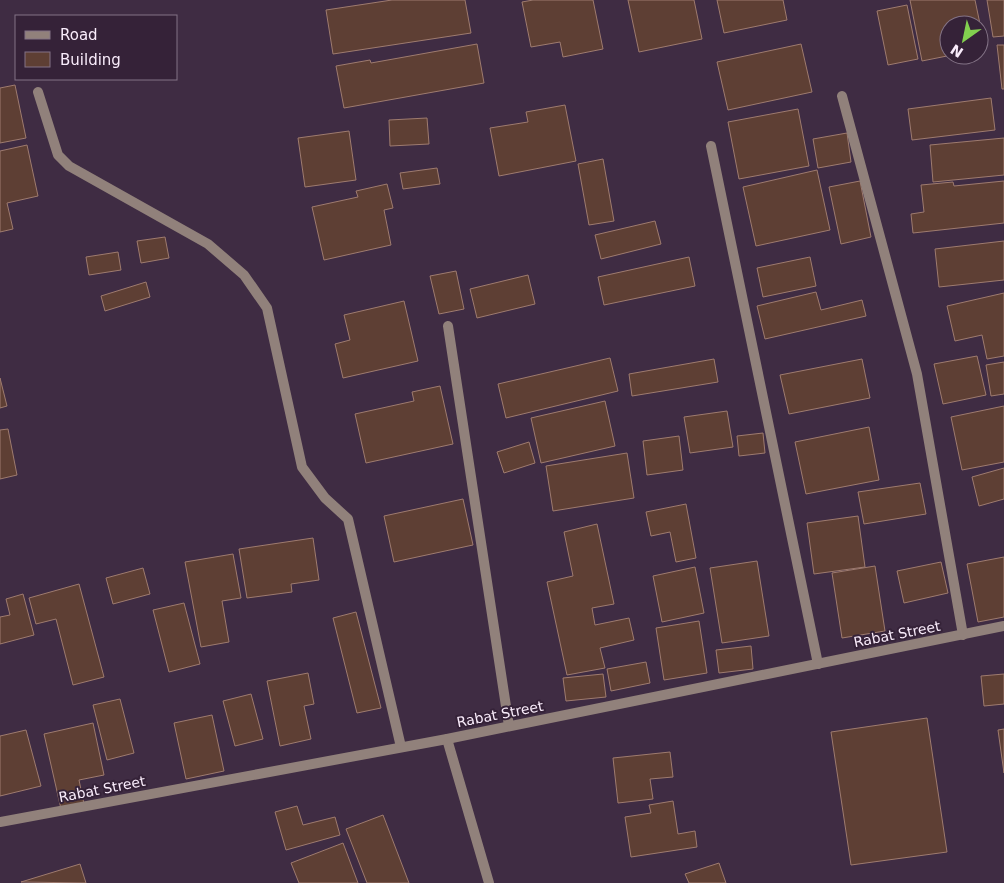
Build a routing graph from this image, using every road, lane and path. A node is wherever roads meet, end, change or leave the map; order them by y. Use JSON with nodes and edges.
{"nodes":[{"id":1,"x":38,"y":92,"type":"dead end"},
{"id":2,"x":842,"y":96,"type":"dead end"},
{"id":3,"x":711,"y":146,"type":"dead end"},
{"id":4,"x":448,"y":326,"type":"dead end"},
{"id":5,"x":1004,"y":626,"type":"edge"},
{"id":6,"x":964,"y":635,"type":"junction"},
{"id":7,"x":818,"y":664,"type":"junction"},
{"id":8,"x":509,"y":726,"type":"junction"},
{"id":9,"x":447,"y":739,"type":"junction"},
{"id":10,"x":401,"y":747,"type":"junction"},
{"id":11,"x":0,"y":822,"type":"edge"},
{"id":12,"x":489,"y":883,"type":"edge"}],
"edges":[{"from":1,"to":10,"type":"street"},
{"from":2,"to":6,"type":"street"},
{"from":3,"to":7,"type":"street"},
{"from":4,"to":8,"type":"street"},
{"from":5,"to":6,"type":"street","name":"Rabat Street"},
{"from":6,"to":7,"type":"street","name":"Rabat Street"},
{"from":7,"to":8,"type":"street","name":"Rabat Street"},
{"from":8,"to":9,"type":"street","name":"Rabat Street"},
{"from":9,"to":10,"type":"street","name":"Rabat Street"},
{"from":9,"to":12,"type":"street"},
{"from":10,"to":11,"type":"street","name":"Rabat Street"}]}
